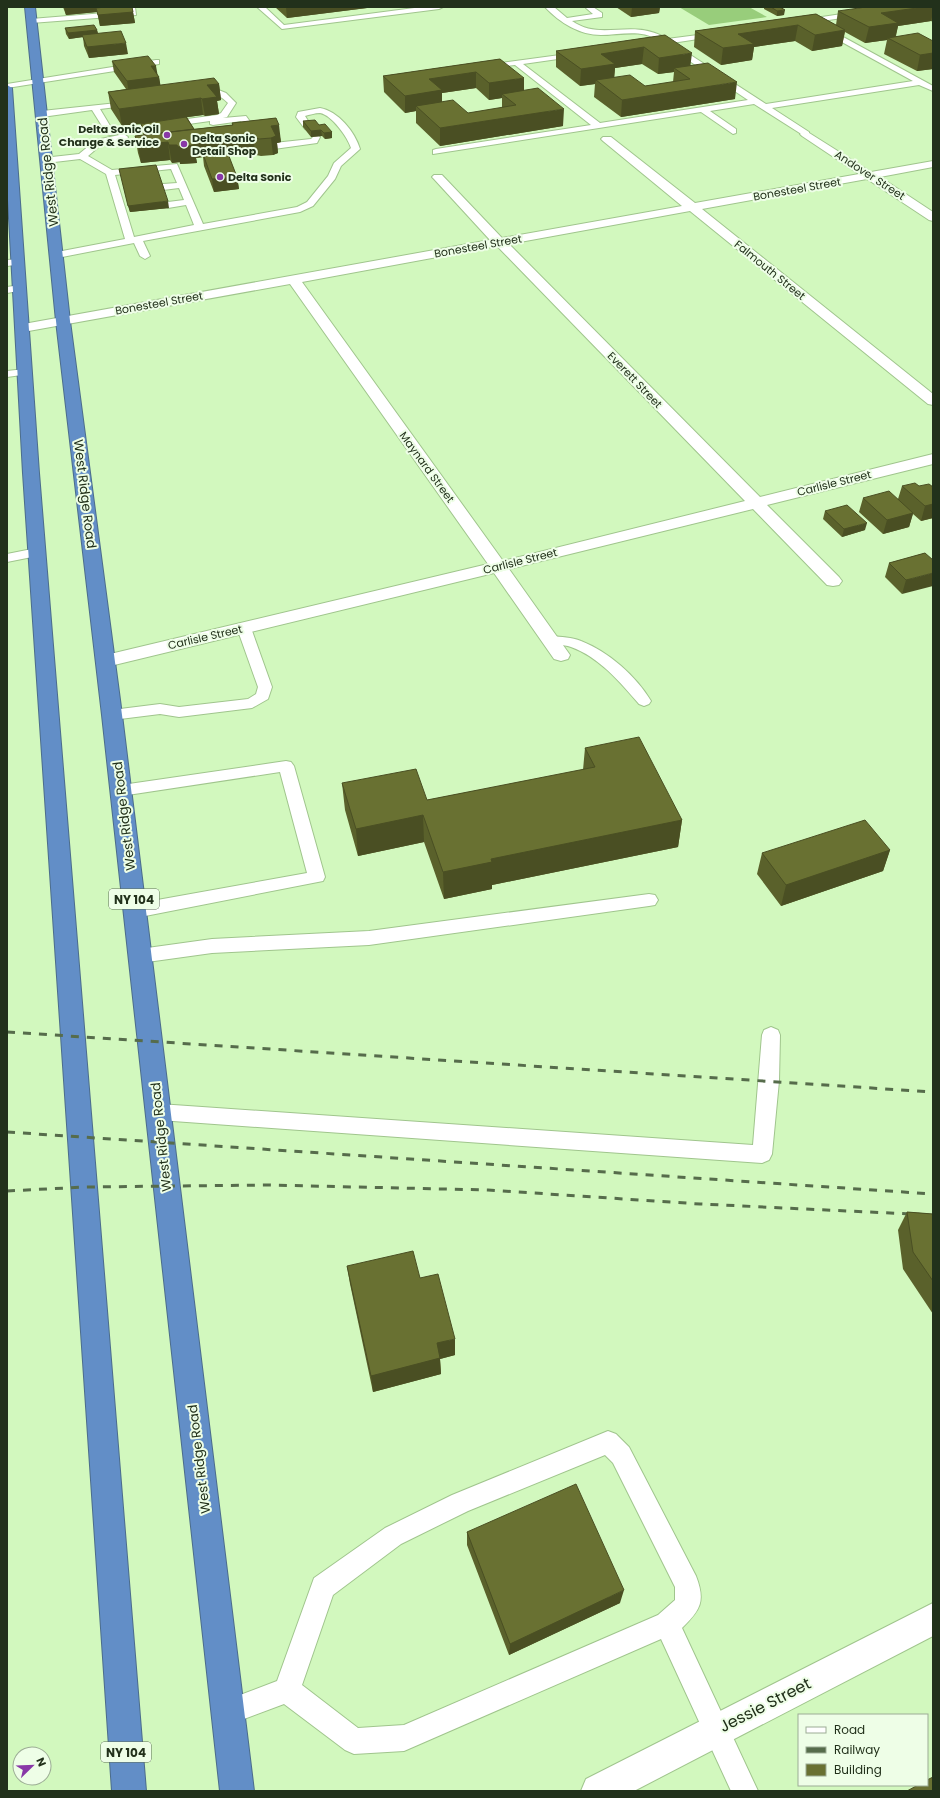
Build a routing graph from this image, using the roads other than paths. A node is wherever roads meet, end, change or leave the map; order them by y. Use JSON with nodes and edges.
{"nodes":[{"id":1,"x":131,"y":7,"type":"edge"},
{"id":2,"x":261,"y":7,"type":"edge"},
{"id":3,"x":439,"y":7,"type":"edge"},
{"id":4,"x":549,"y":7,"type":"edge"},
{"id":5,"x":902,"y":7,"type":"edge"},
{"id":6,"x":429,"y":8,"type":"edge"},
{"id":7,"x":590,"y":8,"type":"dead end"},
{"id":8,"x":30,"y":14,"type":"edge"},
{"id":9,"x":567,"y":20,"type":"junction"},
{"id":10,"x":810,"y":20,"type":"junction"},
{"id":11,"x":792,"y":23,"type":"edge"},
{"id":12,"x":725,"y":33,"type":"edge"},
{"id":13,"x":665,"y":41,"type":"junction"},
{"id":14,"x":642,"y":45,"type":"edge"},
{"id":15,"x":587,"y":53,"type":"edge"},
{"id":16,"x":156,"y":62,"type":"dead end"},
{"id":17,"x":517,"y":63,"type":"junction"},
{"id":18,"x":479,"y":68,"type":"edge"},
{"id":19,"x":38,"y":80,"type":"junction"},
{"id":20,"x":933,"y":81,"type":"edge"},
{"id":21,"x":921,"y":82,"type":"junction"},
{"id":22,"x":7,"y":87,"type":"edge"},
{"id":23,"x":933,"y":89,"type":"edge"},
{"id":24,"x":186,"y":95,"type":"edge"},
{"id":25,"x":756,"y":101,"type":"junction"},
{"id":26,"x":141,"y":102,"type":"edge"},
{"id":27,"x":764,"y":107,"type":"junction"},
{"id":28,"x":95,"y":108,"type":"junction"},
{"id":29,"x":702,"y":110,"type":"junction"},
{"id":30,"x":42,"y":114,"type":"junction"},
{"id":31,"x":250,"y":127,"type":"junction"},
{"id":32,"x":308,"y":127,"type":"edge"},
{"id":33,"x":595,"y":127,"type":"junction"},
{"id":34,"x":210,"y":128,"type":"edge"},
{"id":35,"x":236,"y":130,"type":"edge"},
{"id":36,"x":733,"y":131,"type":"dead end"},
{"id":37,"x":806,"y":134,"type":"joint"},
{"id":38,"x":316,"y":137,"type":"edge"},
{"id":39,"x":607,"y":139,"type":"joint"},
{"id":40,"x":9,"y":146,"type":"edge"},
{"id":41,"x":274,"y":146,"type":"edge"},
{"id":42,"x":436,"y":152,"type":"dead end"},
{"id":43,"x":82,"y":156,"type":"junction"},
{"id":44,"x":46,"y":160,"type":"junction"},
{"id":45,"x":109,"y":162,"type":"dead end"},
{"id":46,"x":94,"y":163,"type":"junction"},
{"id":47,"x":933,"y":164,"type":"edge"},
{"id":48,"x":110,"y":173,"type":"junction"},
{"id":49,"x":438,"y":176,"type":"dead end"},
{"id":50,"x":871,"y":176,"type":"junction"},
{"id":51,"x":166,"y":177,"type":"dead end"},
{"id":52,"x":184,"y":189,"type":"junction"},
{"id":53,"x":11,"y":193,"type":"edge"},
{"id":54,"x":692,"y":208,"type":"junction"},
{"id":55,"x":933,"y":217,"type":"edge"},
{"id":56,"x":200,"y":227,"type":"junction"},
{"id":57,"x":12,"y":229,"type":"edge"},
{"id":58,"x":134,"y":240,"type":"junction"},
{"id":59,"x":500,"y":242,"type":"junction"},
{"id":60,"x":57,"y":255,"type":"junction"},
{"id":61,"x":145,"y":256,"type":"dead end"},
{"id":62,"x":13,"y":262,"type":"edge"},
{"id":63,"x":293,"y":279,"type":"junction"},
{"id":64,"x":14,"y":289,"type":"edge"},
{"id":65,"x":63,"y":321,"type":"junction"},
{"id":66,"x":23,"y":328,"type":"junction"},
{"id":67,"x":16,"y":373,"type":"edge"},
{"id":68,"x":933,"y":402,"type":"edge"},
{"id":69,"x":933,"y":459,"type":"edge"},
{"id":70,"x":756,"y":502,"type":"junction"},
{"id":71,"x":37,"y":552,"type":"junction"},
{"id":72,"x":7,"y":558,"type":"edge"},
{"id":73,"x":498,"y":567,"type":"junction"},
{"id":74,"x":834,"y":581,"type":"dead end"},
{"id":75,"x":244,"y":628,"type":"junction"},
{"id":76,"x":551,"y":640,"type":"junction"},
{"id":77,"x":561,"y":655,"type":"dead end"},
{"id":78,"x":106,"y":661,"type":"junction"},
{"id":79,"x":644,"y":701,"type":"dead end"},
{"id":80,"x":112,"y":715,"type":"junction"},
{"id":81,"x":121,"y":790,"type":"junction"},
{"id":82,"x":649,"y":900,"type":"dead end"},
{"id":83,"x":135,"y":911,"type":"junction"},
{"id":84,"x":140,"y":956,"type":"junction"},
{"id":85,"x":771,"y":1035,"type":"dead end"},
{"id":86,"x":158,"y":1112,"type":"junction"},
{"id":87,"x":933,"y":1619,"type":"edge"},
{"id":88,"x":667,"y":1624,"type":"junction"},
{"id":89,"x":287,"y":1690,"type":"junction"},
{"id":90,"x":228,"y":1712,"type":"junction"},
{"id":91,"x":717,"y":1729,"type":"junction"},
{"id":92,"x":610,"y":1788,"type":"edge"},
{"id":93,"x":129,"y":1791,"type":"edge"},
{"id":94,"x":237,"y":1791,"type":"edge"},
{"id":95,"x":745,"y":1791,"type":"edge"}],
"edges":[{"from":1,"to":8,"type":"lane"},
{"from":2,"to":6,"type":"lane"},
{"from":3,"to":6,"type":"lane"},
{"from":4,"to":9,"type":"lane"},
{"from":5,"to":10,"type":"lane"},
{"from":7,"to":9,"type":"lane"},
{"from":8,"to":19,"type":"highway","name":"West Ridge Road","number":"NY 104"},
{"from":9,"to":13,"type":"lane"},
{"from":10,"to":11,"type":"lane"},
{"from":10,"to":21,"type":"lane"},
{"from":12,"to":13,"type":"lane"},
{"from":13,"to":14,"type":"lane"},
{"from":13,"to":25,"type":"lane"},
{"from":15,"to":17,"type":"lane"},
{"from":16,"to":19,"type":"lane"},
{"from":17,"to":18,"type":"lane"},
{"from":17,"to":33,"type":"lane"},
{"from":19,"to":22,"type":"lane"},
{"from":19,"to":30,"type":"highway","name":"West Ridge Road","number":"NY 104"},
{"from":20,"to":21,"type":"lane"},
{"from":21,"to":23,"type":"lane"},
{"from":21,"to":27,"type":"lane"},
{"from":22,"to":40,"type":"highway","number":"NY 104"},
{"from":24,"to":28,"type":"lane"},
{"from":25,"to":27,"type":"lane"},
{"from":25,"to":29,"type":"lane"},
{"from":26,"to":28,"type":"lane"},
{"from":27,"to":37,"type":"lane"},
{"from":28,"to":30,"type":"lane"},
{"from":29,"to":33,"type":"lane"},
{"from":29,"to":36,"type":"lane"},
{"from":30,"to":44,"type":"highway","name":"West Ridge Road","number":"NY 104"},
{"from":31,"to":34,"type":"lane"},
{"from":31,"to":35,"type":"lane"},
{"from":31,"to":43,"type":"lane"},
{"from":32,"to":56,"type":"lane"},
{"from":33,"to":39,"type":"lane"},
{"from":33,"to":42,"type":"lane"},
{"from":37,"to":50,"type":"street","name":"Andover Street"},
{"from":38,"to":41,"type":"lane"},
{"from":39,"to":54,"type":"street","name":"Falmouth Street"},
{"from":40,"to":53,"type":"highway","number":"NY 104"},
{"from":43,"to":44,"type":"lane"},
{"from":43,"to":46,"type":"lane"},
{"from":44,"to":60,"type":"highway","name":"West Ridge Road","number":"NY 104"},
{"from":45,"to":46,"type":"lane"},
{"from":46,"to":48,"type":"lane"},
{"from":47,"to":50,"type":"street","name":"Bonesteel Street"},
{"from":48,"to":52,"type":"lane"},
{"from":48,"to":58,"type":"lane"},
{"from":49,"to":59,"type":"street","name":"Everett Street"},
{"from":50,"to":54,"type":"street","name":"Bonesteel Street"},
{"from":50,"to":55,"type":"street","name":"Andover Street"},
{"from":51,"to":52,"type":"lane"},
{"from":52,"to":52,"type":"lane"},
{"from":52,"to":56,"type":"lane"},
{"from":53,"to":57,"type":"highway","number":"NY 104"},
{"from":54,"to":59,"type":"street","name":"Bonesteel Street"},
{"from":54,"to":68,"type":"street","name":"Falmouth Street"},
{"from":56,"to":58,"type":"lane"},
{"from":57,"to":62,"type":"highway","number":"NY 104"},
{"from":58,"to":60,"type":"lane"},
{"from":58,"to":61,"type":"lane"},
{"from":59,"to":63,"type":"street","name":"Bonesteel Street"},
{"from":59,"to":70,"type":"street","name":"Everett Street"},
{"from":60,"to":65,"type":"highway","name":"West Ridge Road","number":"NY 104"},
{"from":62,"to":64,"type":"highway","number":"NY 104"},
{"from":63,"to":65,"type":"street","name":"Bonesteel Street"},
{"from":63,"to":73,"type":"street","name":"Maynard Street"},
{"from":64,"to":66,"type":"highway","number":"NY 104"},
{"from":65,"to":66,"type":"street","name":"Bonesteel Street"},
{"from":65,"to":78,"type":"highway","name":"West Ridge Road","number":"NY 104"},
{"from":66,"to":67,"type":"highway","number":"NY 104"},
{"from":67,"to":71,"type":"highway","number":"NY 104"},
{"from":69,"to":70,"type":"street","name":"Carlisle Street"},
{"from":70,"to":73,"type":"street","name":"Carlisle Street"},
{"from":70,"to":74,"type":"street","name":"Everett Street"},
{"from":71,"to":72,"type":"lane"},
{"from":71,"to":93,"type":"highway","number":"NY 104"},
{"from":73,"to":75,"type":"street","name":"Carlisle Street"},
{"from":73,"to":76,"type":"street","name":"Maynard Street"},
{"from":75,"to":78,"type":"street","name":"Carlisle Street"},
{"from":75,"to":80,"type":"lane"},
{"from":76,"to":77,"type":"street","name":"Maynard Street"},
{"from":76,"to":79,"type":"lane"},
{"from":78,"to":80,"type":"highway","name":"West Ridge Road","number":"NY 104"},
{"from":80,"to":81,"type":"highway","name":"West Ridge Road","number":"NY 104"},
{"from":81,"to":83,"type":"highway","name":"West Ridge Road","number":"NY 104"},
{"from":81,"to":83,"type":"lane"},
{"from":82,"to":84,"type":"lane"},
{"from":83,"to":84,"type":"highway","name":"West Ridge Road","number":"NY 104"},
{"from":84,"to":86,"type":"highway","name":"West Ridge Road","number":"NY 104"},
{"from":85,"to":86,"type":"lane"},
{"from":86,"to":90,"type":"highway","name":"West Ridge Road","number":"NY 104"},
{"from":87,"to":91,"type":"street","name":"Jessie Street"},
{"from":88,"to":89,"type":"lane"},
{"from":88,"to":89,"type":"lane"},
{"from":88,"to":91,"type":"lane"},
{"from":89,"to":90,"type":"lane"},
{"from":90,"to":94,"type":"highway","name":"West Ridge Road","number":"NY 104"},
{"from":91,"to":92,"type":"street","name":"Jessie Street"},
{"from":91,"to":95,"type":"lane"}]}
